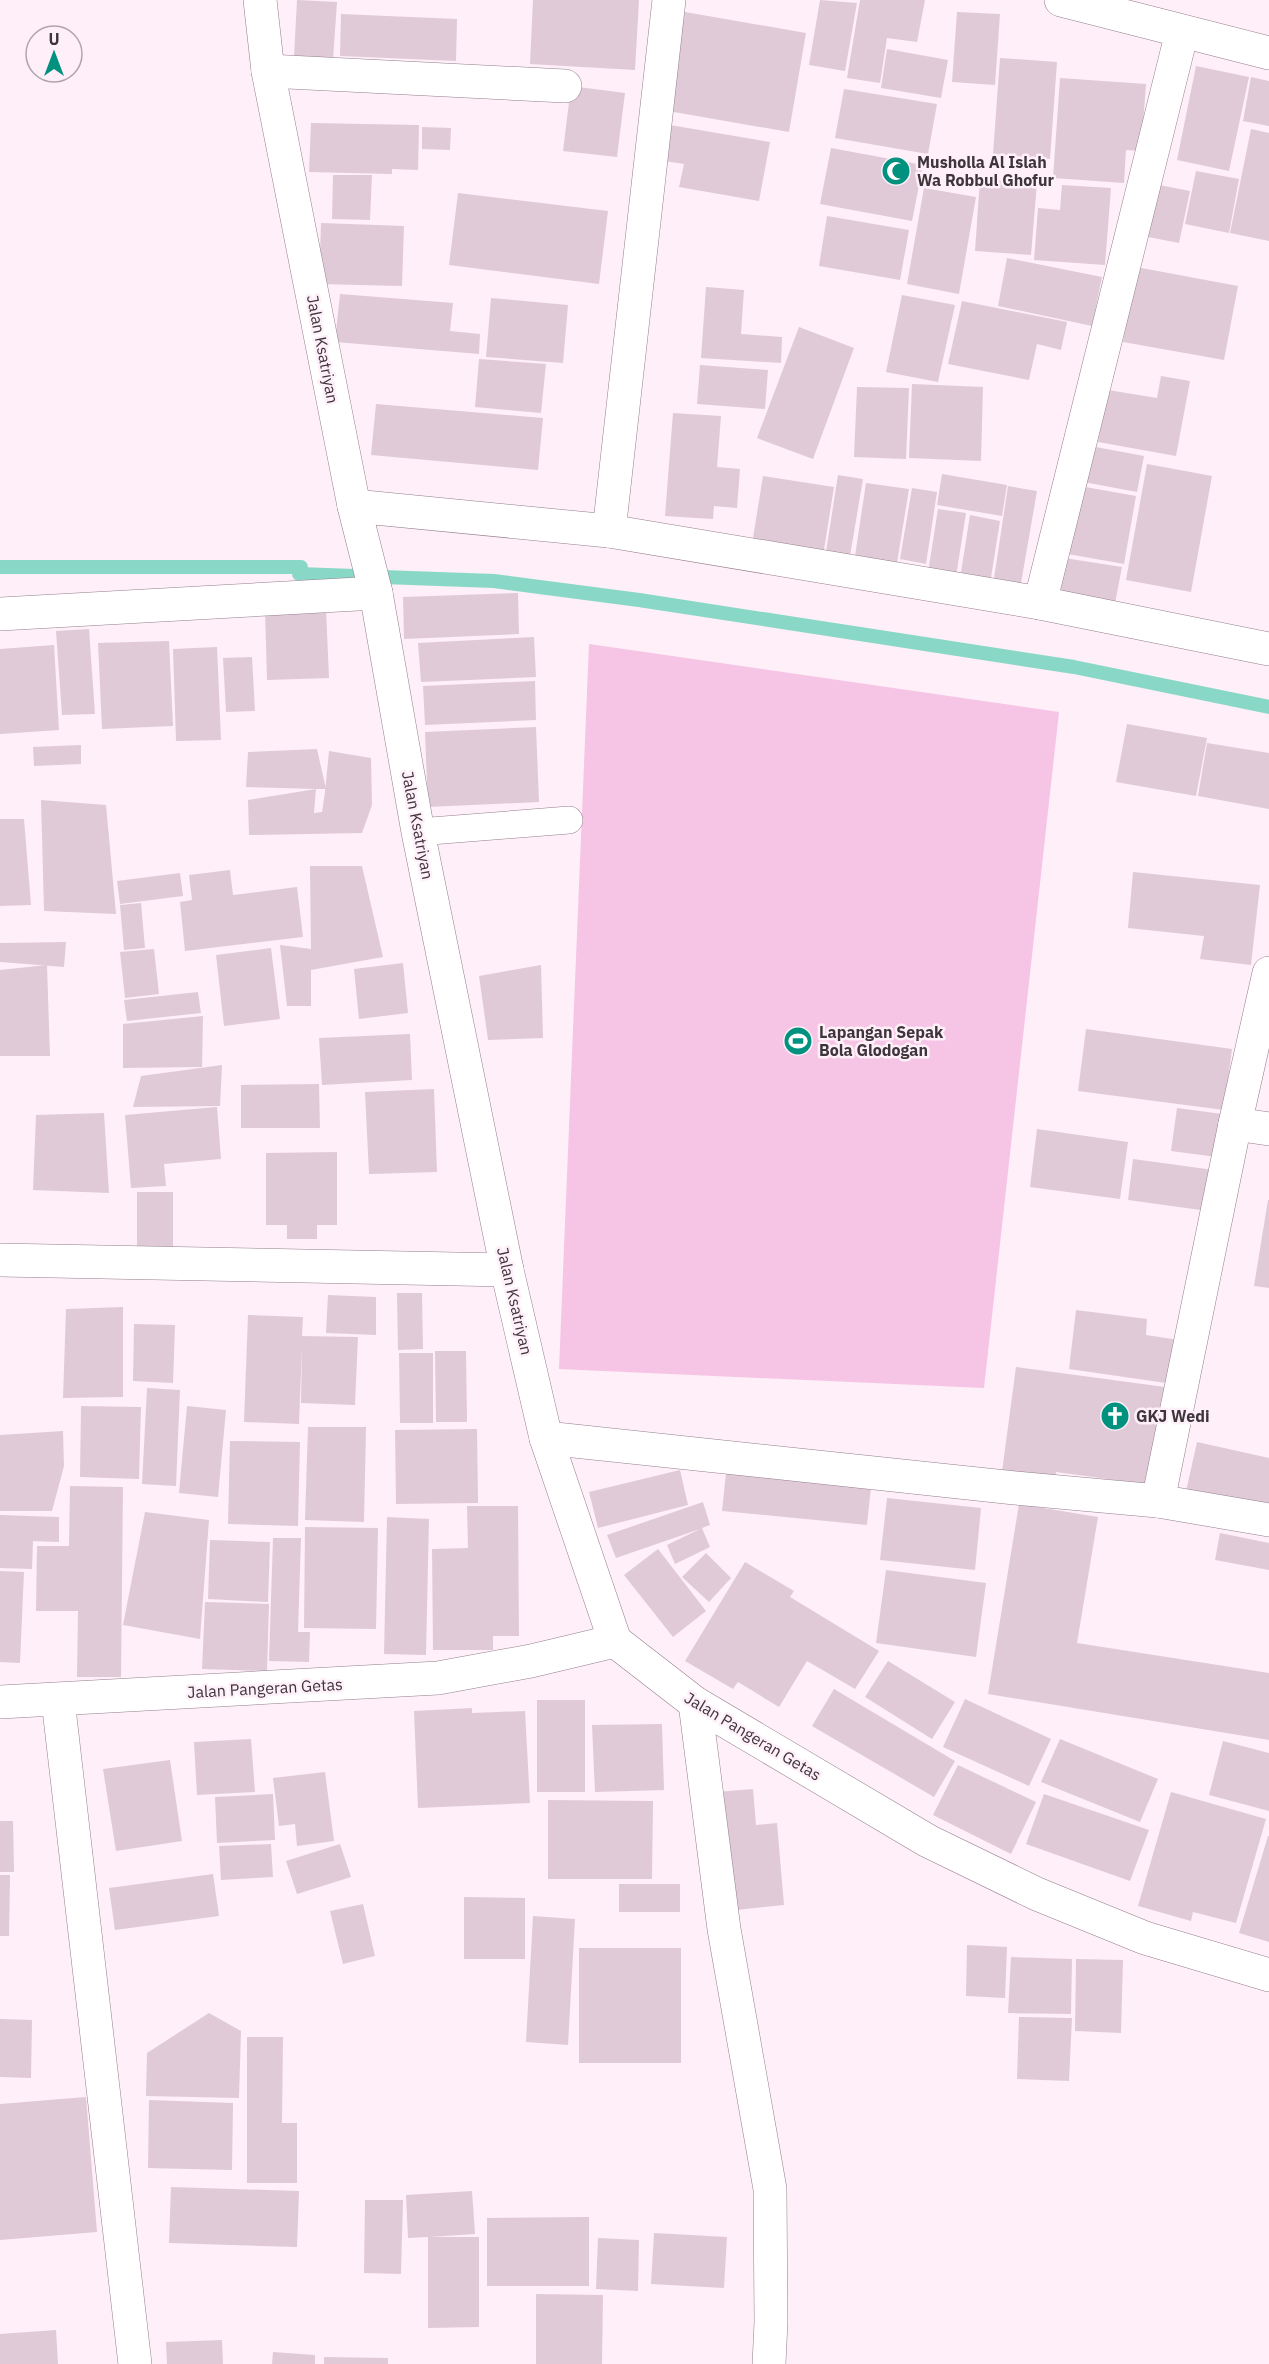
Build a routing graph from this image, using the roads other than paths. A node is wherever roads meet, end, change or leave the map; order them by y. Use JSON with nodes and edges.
{"nodes":[{"id":1,"x":260,"y":0,"type":"edge"},
{"id":2,"x":669,"y":0,"type":"edge"},
{"id":3,"x":1062,"y":0,"type":"edge"},
{"id":4,"x":1182,"y":32,"type":"junction"},
{"id":5,"x":1269,"y":53,"type":"edge"},
{"id":6,"x":268,"y":71,"type":"junction"},
{"id":7,"x":565,"y":86,"type":"dead end"},
{"id":8,"x":354,"y":506,"type":"junction"},
{"id":9,"x":609,"y":531,"type":"junction"},
{"id":10,"x":376,"y":589,"type":"junction"},
{"id":11,"x":1040,"y":603,"type":"junction"},
{"id":12,"x":0,"y":614,"type":"edge"},
{"id":13,"x":1269,"y":649,"type":"edge"},
{"id":14,"x":569,"y":820,"type":"dead end"},
{"id":15,"x":418,"y":832,"type":"junction"},
{"id":16,"x":1269,"y":973,"type":"edge"},
{"id":17,"x":1235,"y":1124,"type":"junction"},
{"id":18,"x":1269,"y":1130,"type":"edge"},
{"id":19,"x":0,"y":1260,"type":"edge"},
{"id":20,"x":507,"y":1270,"type":"junction"},
{"id":21,"x":546,"y":1438,"type":"junction"},
{"id":22,"x":1158,"y":1501,"type":"junction"},
{"id":23,"x":1269,"y":1520,"type":"edge"},
{"id":24,"x":615,"y":1641,"type":"junction"},
{"id":25,"x":58,"y":1700,"type":"junction"},
{"id":26,"x":0,"y":1702,"type":"edge"},
{"id":27,"x":695,"y":1703,"type":"junction"},
{"id":28,"x":1269,"y":1975,"type":"edge"},
{"id":29,"x":135,"y":2364,"type":"edge"},
{"id":30,"x":769,"y":2364,"type":"edge"}],
"edges":[{"from":1,"to":6,"type":"street","name":"Jalan Ksatriyan"},
{"from":2,"to":9,"type":"street"},
{"from":3,"to":4,"type":"street"},
{"from":4,"to":5,"type":"street"},
{"from":4,"to":11,"type":"street"},
{"from":6,"to":7,"type":"street"},
{"from":6,"to":8,"type":"street","name":"Jalan Ksatriyan"},
{"from":8,"to":9,"type":"street"},
{"from":8,"to":10,"type":"street","name":"Jalan Ksatriyan"},
{"from":9,"to":11,"type":"street"},
{"from":10,"to":12,"type":"street"},
{"from":10,"to":15,"type":"street","name":"Jalan Ksatriyan"},
{"from":11,"to":13,"type":"street"},
{"from":14,"to":15,"type":"lane"},
{"from":15,"to":20,"type":"street","name":"Jalan Ksatriyan"},
{"from":16,"to":17,"type":"street"},
{"from":17,"to":18,"type":"street"},
{"from":17,"to":22,"type":"street"},
{"from":19,"to":20,"type":"street"},
{"from":20,"to":21,"type":"street","name":"Jalan Ksatriyan"},
{"from":21,"to":22,"type":"street"},
{"from":21,"to":24,"type":"street","name":"Jalan Ksatriyan"},
{"from":22,"to":23,"type":"street"},
{"from":24,"to":25,"type":"street","name":"Jalan Pangeran Getas"},
{"from":24,"to":27,"type":"street","name":"Jalan Pangeran Getas"},
{"from":25,"to":26,"type":"street","name":"Jalan Pangeran Getas"},
{"from":25,"to":29,"type":"street"},
{"from":27,"to":28,"type":"street","name":"Jalan Pangeran Getas"},
{"from":27,"to":30,"type":"street"}]}
